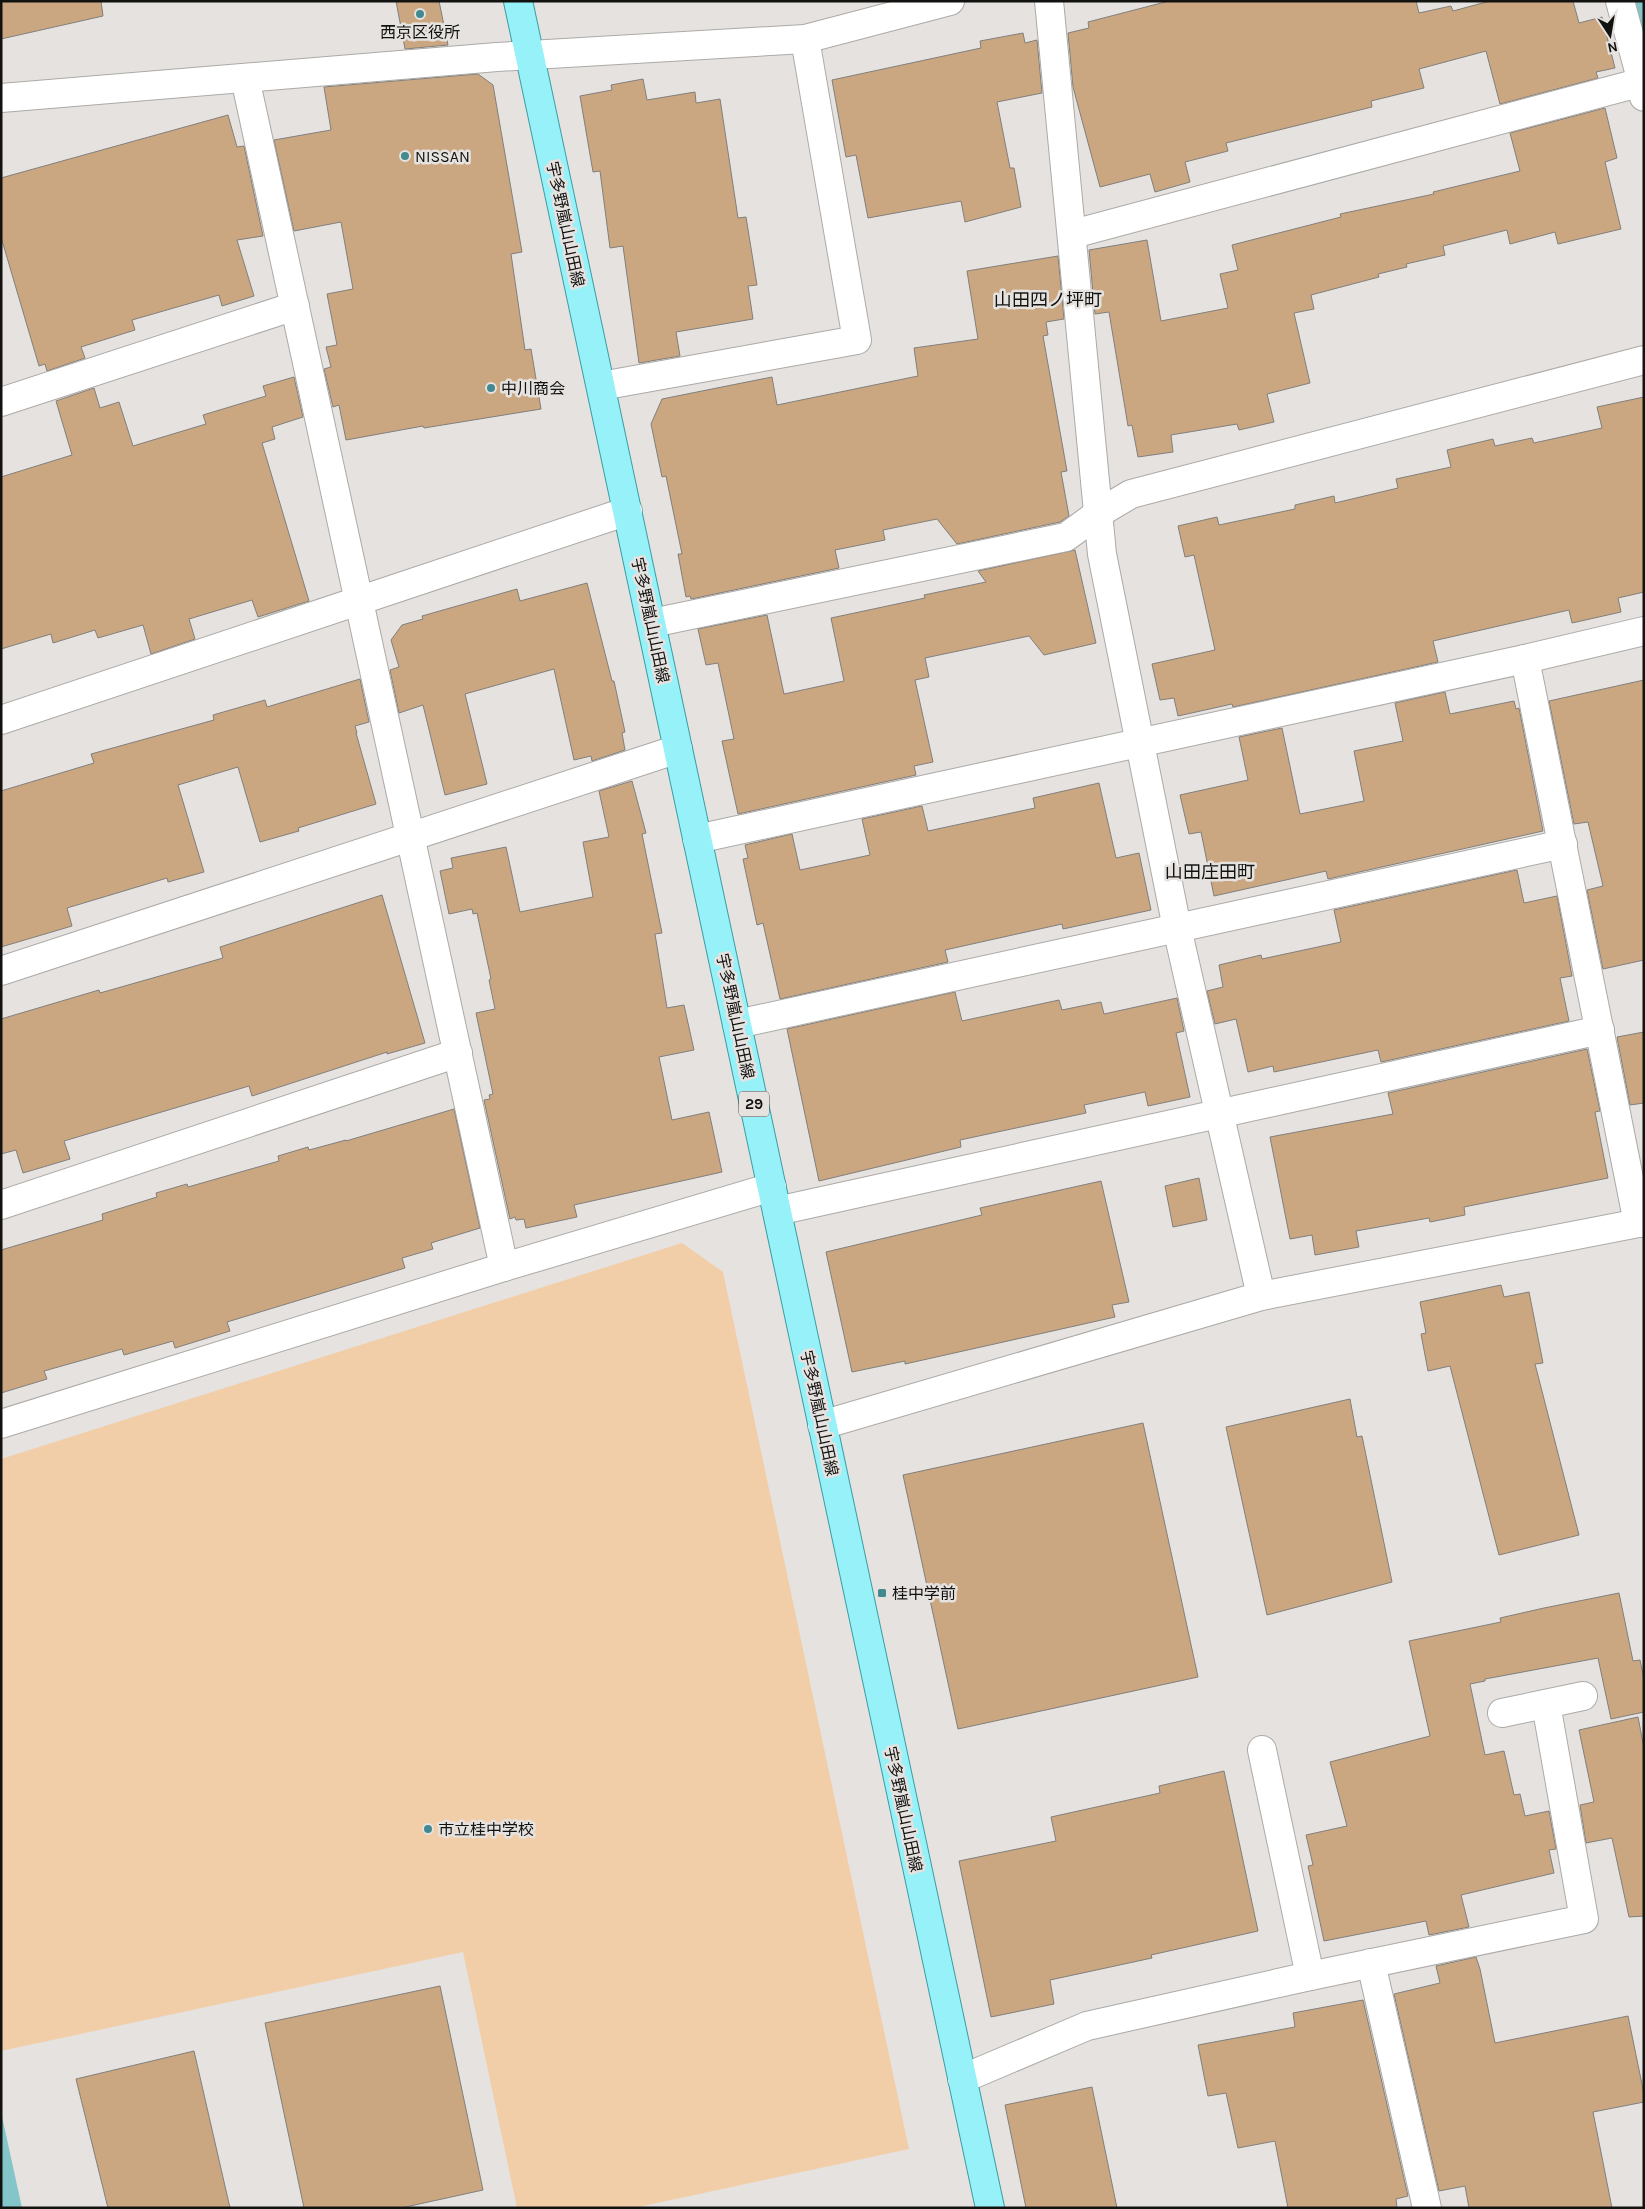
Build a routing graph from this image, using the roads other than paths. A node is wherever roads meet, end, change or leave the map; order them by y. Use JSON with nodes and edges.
{"nodes":[{"id":1,"x":518,"y":1,"type":"edge"},
{"id":2,"x":950,"y":1,"type":"edge"},
{"id":3,"x":1049,"y":1,"type":"edge"},
{"id":4,"x":1620,"y":1,"type":"edge"},
{"id":5,"x":875,"y":10,"type":"edge"},
{"id":6,"x":805,"y":39,"type":"junction"},
{"id":7,"x":530,"y":57,"type":"junction"},
{"id":8,"x":245,"y":78,"type":"junction"},
{"id":9,"x":1643,"y":89,"type":"edge"},
{"id":10,"x":1,"y":98,"type":"edge"},
{"id":11,"x":1073,"y":234,"type":"junction"},
{"id":12,"x":295,"y":306,"type":"junction"},
{"id":13,"x":1644,"y":360,"type":"edge"},
{"id":14,"x":601,"y":386,"type":"junction"},
{"id":15,"x":1,"y":402,"type":"edge"},
{"id":16,"x":628,"y":512,"type":"junction"},
{"id":17,"x":1098,"y":513,"type":"junction"},
{"id":18,"x":359,"y":601,"type":"junction"},
{"id":19,"x":652,"y":623,"type":"junction"},
{"id":20,"x":1644,"y":631,"type":"edge"},
{"id":21,"x":1525,"y":659,"type":"junction"},
{"id":22,"x":1,"y":720,"type":"edge"},
{"id":23,"x":1141,"y":744,"type":"junction"},
{"id":24,"x":678,"y":749,"type":"junction"},
{"id":25,"x":410,"y":837,"type":"junction"},
{"id":26,"x":697,"y":839,"type":"junction"},
{"id":27,"x":1562,"y":844,"type":"junction"},
{"id":28,"x":1177,"y":928,"type":"junction"},
{"id":29,"x":1,"y":971,"type":"edge"},
{"id":30,"x":737,"y":1024,"type":"junction"},
{"id":31,"x":1600,"y":1030,"type":"junction"},
{"id":32,"x":458,"y":1053,"type":"junction"},
{"id":33,"x":1220,"y":1114,"type":"junction"},
{"id":34,"x":774,"y":1199,"type":"junction"},
{"id":35,"x":1,"y":1205,"type":"edge"},
{"id":36,"x":1641,"y":1222,"type":"edge"},
{"id":37,"x":504,"y":1267,"type":"junction"},
{"id":38,"x":1261,"y":1296,"type":"junction"},
{"id":39,"x":1,"y":1424,"type":"edge"},
{"id":40,"x":822,"y":1425,"type":"junction"},
{"id":41,"x":1583,"y":1696,"type":"dead end"},
{"id":42,"x":1546,"y":1704,"type":"junction"},
{"id":43,"x":1502,"y":1713,"type":"dead end"},
{"id":44,"x":1262,"y":1750,"type":"dead end"},
{"id":45,"x":1371,"y":1963,"type":"junction"},
{"id":46,"x":1310,"y":1976,"type":"junction"},
{"id":47,"x":962,"y":2079,"type":"junction"},
{"id":48,"x":990,"y":2208,"type":"edge"},
{"id":49,"x":1427,"y":2208,"type":"edge"}],
"edges":[{"from":1,"to":7,"type":"main road","name":"宇多野嵐山山田線","number":"29"},
{"from":2,"to":5,"type":"street"},
{"from":3,"to":11,"type":"street"},
{"from":4,"to":9,"type":"street"},
{"from":5,"to":6,"type":"street"},
{"from":6,"to":7,"type":"street"},
{"from":6,"to":14,"type":"street"},
{"from":7,"to":8,"type":"street"},
{"from":7,"to":14,"type":"main road","name":"宇多野嵐山山田線","number":"29"},
{"from":8,"to":10,"type":"street"},
{"from":8,"to":12,"type":"street"},
{"from":9,"to":11,"type":"street"},
{"from":11,"to":17,"type":"street"},
{"from":12,"to":15,"type":"street"},
{"from":12,"to":18,"type":"street"},
{"from":13,"to":17,"type":"street"},
{"from":14,"to":16,"type":"main road","name":"宇多野嵐山山田線","number":"29"},
{"from":16,"to":18,"type":"street"},
{"from":16,"to":19,"type":"main road","name":"宇多野嵐山山田線","number":"29"},
{"from":17,"to":19,"type":"street"},
{"from":17,"to":23,"type":"street"},
{"from":18,"to":22,"type":"street"},
{"from":18,"to":25,"type":"street"},
{"from":19,"to":24,"type":"main road","name":"宇多野嵐山山田線","number":"29"},
{"from":20,"to":21,"type":"street"},
{"from":21,"to":23,"type":"street"},
{"from":21,"to":27,"type":"street"},
{"from":23,"to":26,"type":"street"},
{"from":23,"to":28,"type":"street"},
{"from":24,"to":25,"type":"street"},
{"from":24,"to":26,"type":"main road","name":"宇多野嵐山山田線","number":"29"},
{"from":25,"to":29,"type":"street"},
{"from":25,"to":32,"type":"street"},
{"from":26,"to":30,"type":"main road","name":"宇多野嵐山山田線","number":"29"},
{"from":27,"to":28,"type":"street"},
{"from":27,"to":31,"type":"street"},
{"from":28,"to":30,"type":"street"},
{"from":28,"to":33,"type":"street"},
{"from":30,"to":34,"type":"main road","name":"宇多野嵐山山田線","number":"29"},
{"from":31,"to":33,"type":"street"},
{"from":31,"to":36,"type":"street"},
{"from":32,"to":35,"type":"street"},
{"from":32,"to":37,"type":"street"},
{"from":33,"to":34,"type":"street"},
{"from":33,"to":38,"type":"street"},
{"from":34,"to":37,"type":"street"},
{"from":34,"to":40,"type":"main road","name":"宇多野嵐山山田線","number":"29"},
{"from":36,"to":38,"type":"street"},
{"from":37,"to":39,"type":"street"},
{"from":38,"to":40,"type":"street"},
{"from":40,"to":47,"type":"main road","name":"宇多野嵐山山田線","number":"29"},
{"from":41,"to":42,"type":"street"},
{"from":42,"to":43,"type":"street"},
{"from":42,"to":45,"type":"street"},
{"from":44,"to":46,"type":"street"},
{"from":45,"to":46,"type":"street"},
{"from":45,"to":49,"type":"street"},
{"from":46,"to":47,"type":"street"},
{"from":47,"to":48,"type":"main road","name":"宇多野嵐山山田線","number":"29"}]}
